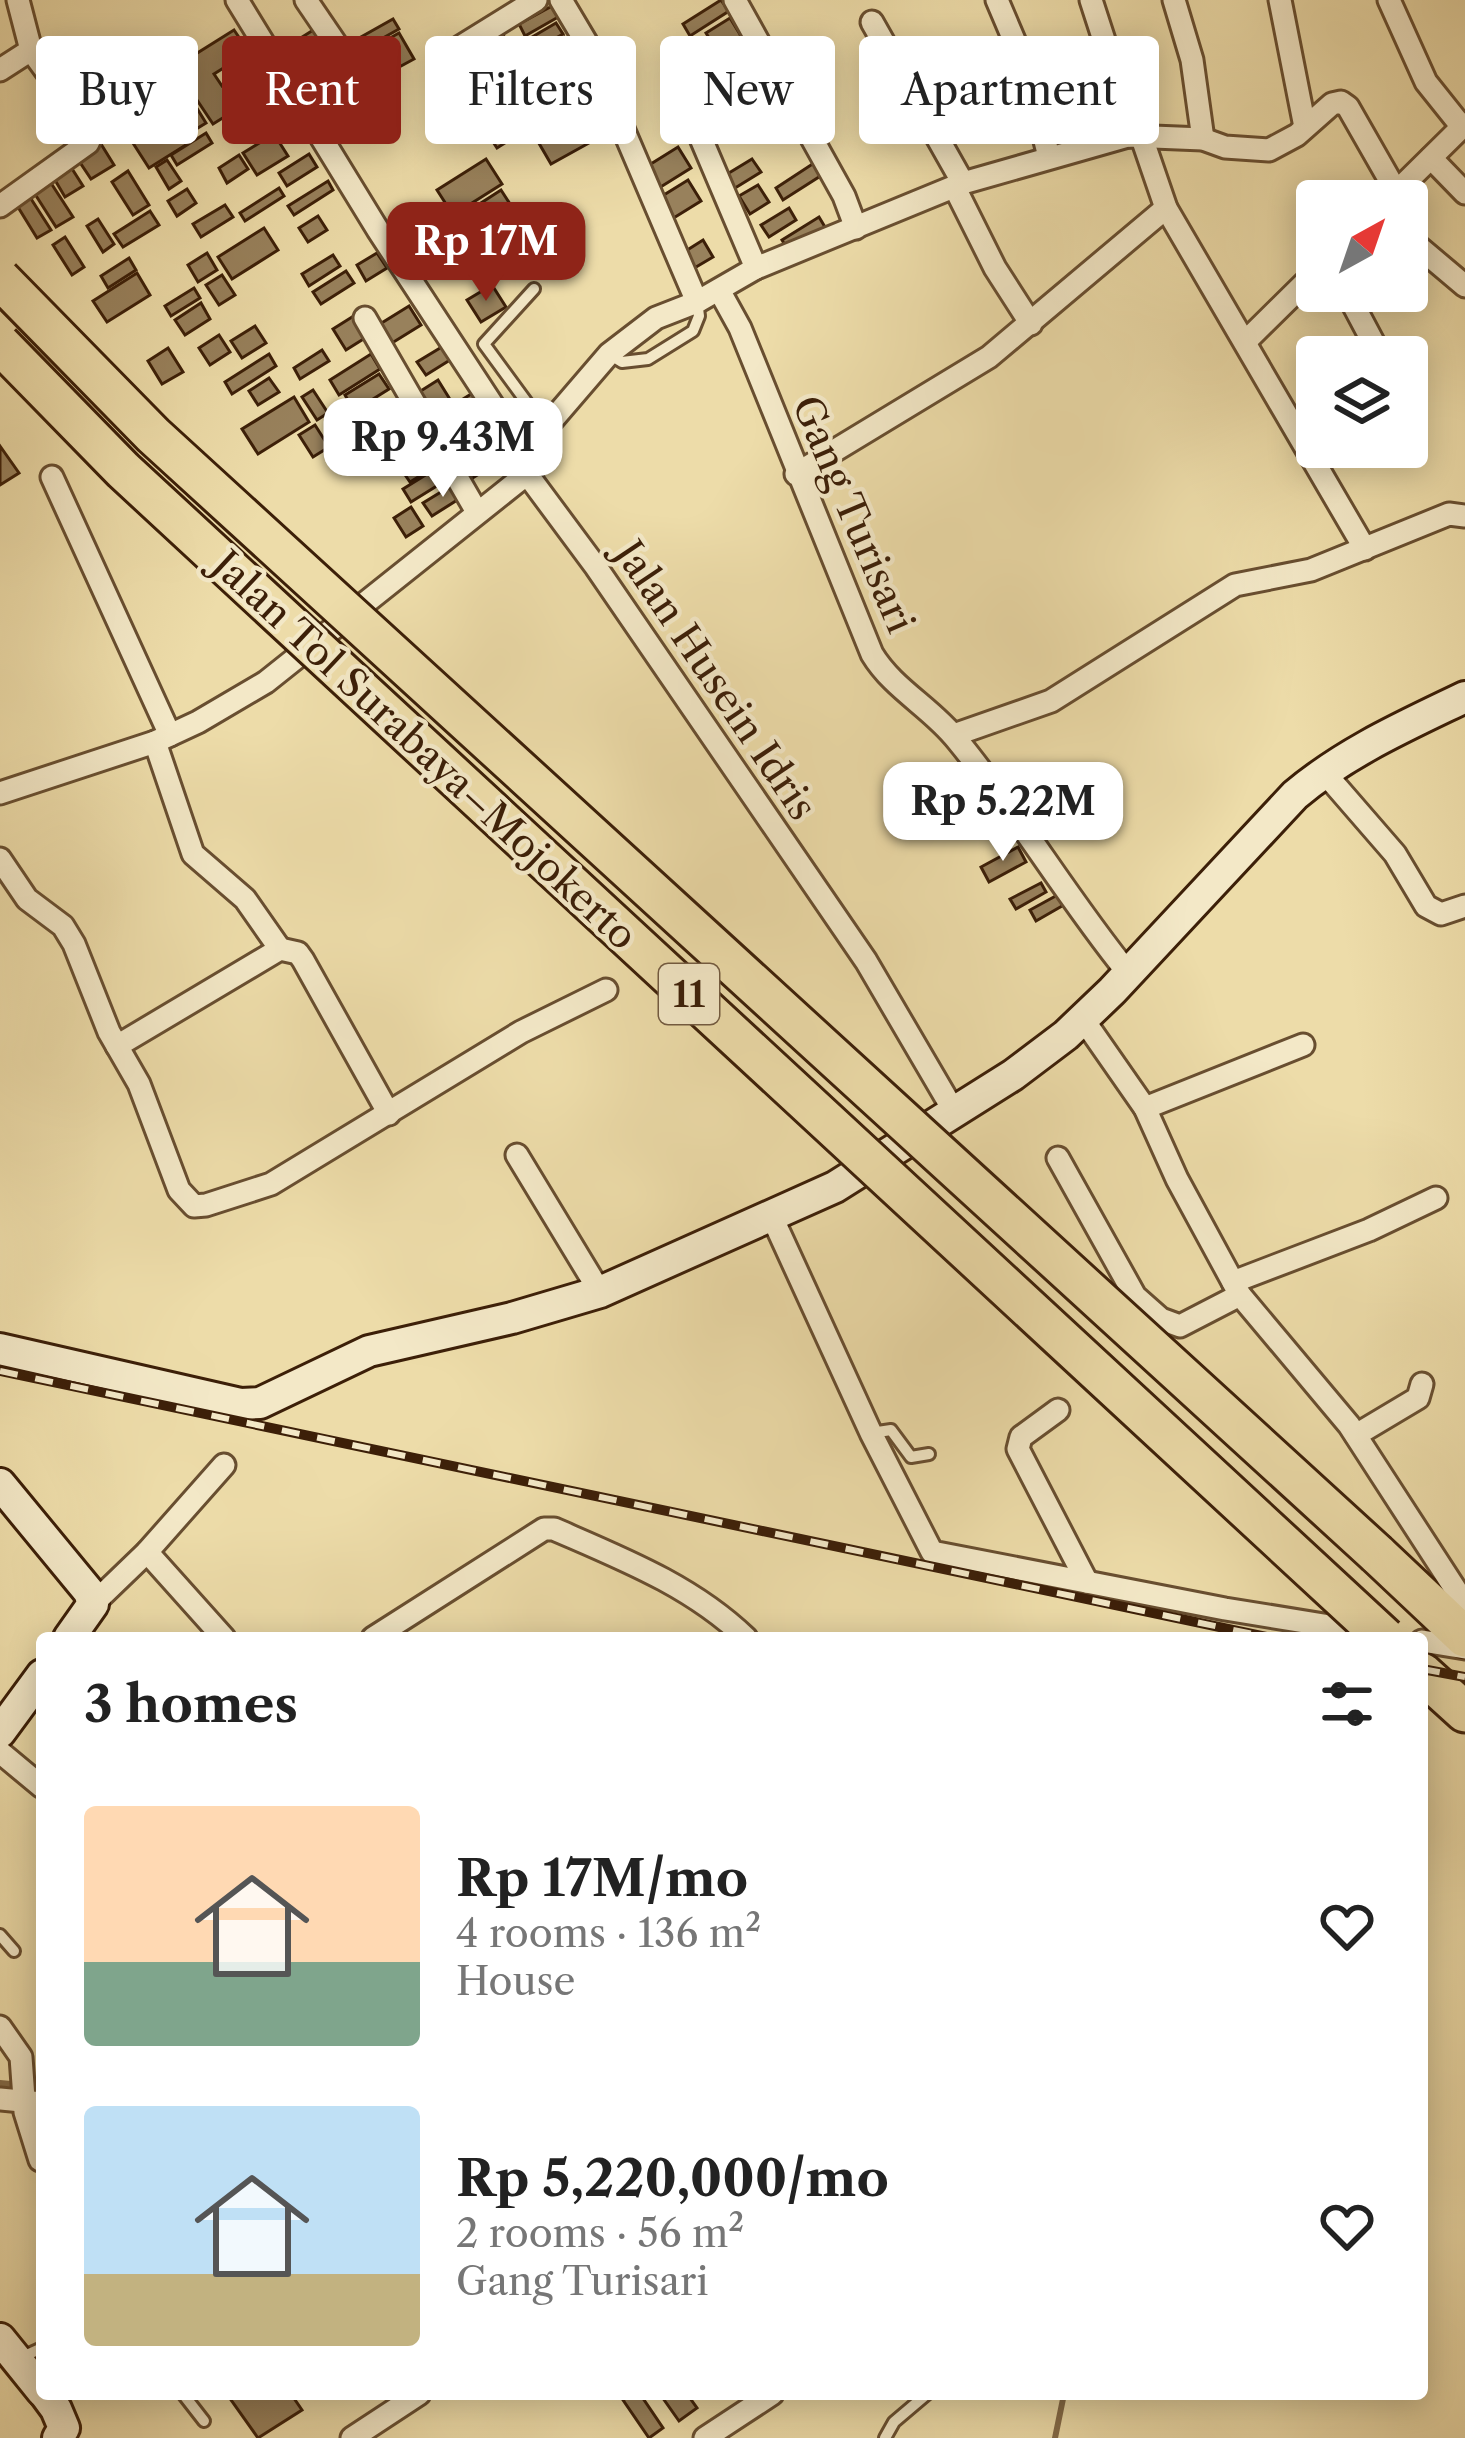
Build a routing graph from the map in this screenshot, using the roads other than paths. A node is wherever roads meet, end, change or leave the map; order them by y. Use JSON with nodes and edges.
{"nodes":[{"id":1,"x":18,"y":0,"type":"edge"},
{"id":2,"x":237,"y":0,"type":"edge"},
{"id":3,"x":306,"y":0,"type":"edge"},
{"id":4,"x":536,"y":0,"type":"edge"},
{"id":5,"x":561,"y":0,"type":"edge"},
{"id":6,"x":735,"y":0,"type":"edge"},
{"id":7,"x":998,"y":0,"type":"edge"},
{"id":8,"x":1091,"y":0,"type":"edge"},
{"id":9,"x":1174,"y":0,"type":"edge"},
{"id":10,"x":1280,"y":0,"type":"edge"},
{"id":11,"x":1389,"y":0,"type":"edge"},
{"id":12,"x":872,"y":22,"type":"dead end"},
{"id":13,"x":330,"y":36,"type":"edge"},
{"id":14,"x":478,"y":36,"type":"edge"},
{"id":15,"x":1103,"y":36,"type":"edge"},
{"id":16,"x":31,"y":50,"type":"junction"},
{"id":17,"x":0,"y":70,"type":"edge"},
{"id":18,"x":1463,"y":125,"type":"edge"},
{"id":19,"x":1304,"y":127,"type":"junction"},
{"id":20,"x":1159,"y":138,"type":"edge"},
{"id":21,"x":1203,"y":139,"type":"junction"},
{"id":22,"x":703,"y":144,"type":"edge"},
{"id":23,"x":1105,"y":144,"type":"edge"},
{"id":24,"x":1138,"y":144,"type":"edge"},
{"id":25,"x":1049,"y":157,"type":"junction"},
{"id":26,"x":1431,"y":158,"type":"junction"},
{"id":27,"x":1383,"y":180,"type":"edge"},
{"id":28,"x":1408,"y":180,"type":"edge"},
{"id":29,"x":959,"y":186,"type":"junction"},
{"id":30,"x":1465,"y":193,"type":"edge"},
{"id":31,"x":0,"y":206,"type":"edge"},
{"id":32,"x":1166,"y":208,"type":"junction"},
{"id":33,"x":856,"y":228,"type":"junction"},
{"id":34,"x":1428,"y":255,"type":"edge"},
{"id":35,"x":756,"y":268,"type":"junction"},
{"id":36,"x":0,"y":280,"type":"edge"},
{"id":37,"x":1465,"y":286,"type":"edge"},
{"id":38,"x":534,"y":289,"type":"dead end"},
{"id":39,"x":719,"y":290,"type":"junction"},
{"id":40,"x":1296,"y":292,"type":"edge"},
{"id":41,"x":698,"y":302,"type":"junction"},
{"id":42,"x":365,"y":318,"type":"dead end"},
{"id":43,"x":1031,"y":324,"type":"junction"},
{"id":44,"x":1246,"y":341,"type":"junction"},
{"id":45,"x":0,"y":344,"type":"edge"},
{"id":46,"x":544,"y":426,"type":"junction"},
{"id":47,"x":526,"y":463,"type":"junction"},
{"id":48,"x":796,"y":474,"type":"junction"},
{"id":49,"x":52,"y":477,"type":"dead end"},
{"id":50,"x":477,"y":512,"type":"junction"},
{"id":51,"x":1465,"y":516,"type":"edge"},
{"id":52,"x":1365,"y":548,"type":"junction"},
{"id":53,"x":1465,"y":697,"type":"edge"},
{"id":54,"x":954,"y":735,"type":"junction"},
{"id":55,"x":163,"y":738,"type":"junction"},
{"id":56,"x":1324,"y":770,"type":"junction"},
{"id":57,"x":0,"y":793,"type":"edge"},
{"id":58,"x":0,"y":859,"type":"edge"},
{"id":59,"x":1465,"y":906,"type":"edge"},
{"id":60,"x":280,"y":949,"type":"junction"},
{"id":61,"x":1128,"y":973,"type":"junction"},
{"id":62,"x":606,"y":990,"type":"dead end"},
{"id":63,"x":1083,"y":1019,"type":"junction"},
{"id":64,"x":1303,"y":1045,"type":"dead end"},
{"id":65,"x":117,"y":1046,"type":"junction"},
{"id":66,"x":1145,"y":1108,"type":"junction"},
{"id":67,"x":955,"y":1113,"type":"junction"},
{"id":68,"x":389,"y":1114,"type":"junction"},
{"id":69,"x":517,"y":1154,"type":"dead end"},
{"id":70,"x":1058,"y":1158,"type":"dead end"},
{"id":71,"x":1436,"y":1198,"type":"dead end"},
{"id":72,"x":772,"y":1217,"type":"junction"},
{"id":73,"x":1236,"y":1288,"type":"junction"},
{"id":74,"x":600,"y":1292,"type":"junction"},
{"id":75,"x":0,"y":1349,"type":"edge"},
{"id":76,"x":1422,"y":1384,"type":"dead end"},
{"id":77,"x":1058,"y":1410,"type":"dead end"},
{"id":78,"x":871,"y":1433,"type":"junction"},
{"id":79,"x":1356,"y":1435,"type":"junction"},
{"id":80,"x":929,"y":1454,"type":"dead end"},
{"id":81,"x":224,"y":1465,"type":"dead end"},
{"id":82,"x":0,"y":1484,"type":"edge"},
{"id":83,"x":147,"y":1552,"type":"junction"},
{"id":84,"x":1087,"y":1582,"type":"junction"},
{"id":85,"x":92,"y":1604,"type":"junction"},
{"id":86,"x":1465,"y":1604,"type":"edge"},
{"id":87,"x":73,"y":1632,"type":"edge"},
{"id":88,"x":219,"y":1632,"type":"edge"},
{"id":89,"x":389,"y":1632,"type":"edge"},
{"id":90,"x":740,"y":1632,"type":"edge"},
{"id":91,"x":1366,"y":1632,"type":"edge"},
{"id":92,"x":1379,"y":1632,"type":"edge"},
{"id":93,"x":1465,"y":1634,"type":"edge"},
{"id":94,"x":1428,"y":1642,"type":"edge"},
{"id":95,"x":1465,"y":1648,"type":"edge"},
{"id":96,"x":1428,"y":1678,"type":"edge"},
{"id":97,"x":36,"y":1683,"type":"edge"},
{"id":98,"x":1465,"y":1712,"type":"edge"},
{"id":99,"x":0,"y":1732,"type":"edge"},
{"id":100,"x":0,"y":1752,"type":"edge"},
{"id":101,"x":36,"y":1782,"type":"edge"},
{"id":102,"x":0,"y":1935,"type":"edge"},
{"id":103,"x":14,"y":1951,"type":"dead end"},
{"id":104,"x":0,"y":2027,"type":"edge"},
{"id":105,"x":22,"y":2092,"type":"edge"},
{"id":106,"x":36,"y":2145,"type":"edge"},
{"id":107,"x":20,"y":2349,"type":"edge"},
{"id":108,"x":36,"y":2379,"type":"edge"},
{"id":109,"x":49,"y":2400,"type":"edge"},
{"id":110,"x":188,"y":2400,"type":"edge"},
{"id":111,"x":410,"y":2400,"type":"edge"},
{"id":112,"x":763,"y":2400,"type":"edge"},
{"id":113,"x":920,"y":2400,"type":"edge"},
{"id":114,"x":204,"y":2421,"type":"dead end"},
{"id":115,"x":65,"y":2435,"type":"edge"},
{"id":116,"x":352,"y":2438,"type":"edge"},
{"id":117,"x":705,"y":2438,"type":"edge"},
{"id":118,"x":885,"y":2438,"type":"edge"}],
"edges":[{"from":1,"to":16,"type":"street"},
{"from":2,"to":47,"type":"street","name":"Jalan Husein Idris"},
{"from":3,"to":13,"type":"street"},
{"from":4,"to":14,"type":"street"},
{"from":5,"to":41,"type":"street"},
{"from":6,"to":33,"type":"street"},
{"from":7,"to":25,"type":"street"},
{"from":8,"to":15,"type":"street"},
{"from":9,"to":21,"type":"street"},
{"from":10,"to":19,"type":"street"},
{"from":11,"to":18,"type":"street"},
{"from":12,"to":29,"type":"street"},
{"from":16,"to":17,"type":"street"},
{"from":16,"to":31,"type":"street"},
{"from":18,"to":26,"type":"street"},
{"from":19,"to":21,"type":"street"},
{"from":19,"to":27,"type":"street"},
{"from":20,"to":21,"type":"street"},
{"from":22,"to":35,"type":"street"},
{"from":23,"to":25,"type":"street"},
{"from":24,"to":32,"type":"street"},
{"from":25,"to":29,"type":"street"},
{"from":26,"to":28,"type":"street"},
{"from":26,"to":30,"type":"street"},
{"from":29,"to":33,"type":"street"},
{"from":29,"to":43,"type":"street"},
{"from":32,"to":43,"type":"street"},
{"from":32,"to":44,"type":"street"},
{"from":33,"to":35,"type":"street"},
{"from":34,"to":37,"type":"street"},
{"from":35,"to":39,"type":"street"},
{"from":36,"to":93,"type":"highway","name":"Jalan Tol Surabaya–Mojokerto","number":"11","bridge":true},
{"from":38,"to":46,"type":"lane"},
{"from":39,"to":41,"type":"street"},
{"from":39,"to":48,"type":"street","name":"Gang Turisari"},
{"from":40,"to":44,"type":"street"},
{"from":41,"to":46,"type":"street"},
{"from":42,"to":50,"type":"street"},
{"from":43,"to":48,"type":"street"},
{"from":44,"to":52,"type":"street"},
{"from":45,"to":92,"type":"highway","name":"Jalan Tol Surabaya–Mojokerto","number":"11","bridge":true},
{"from":46,"to":47,"type":"street"},
{"from":47,"to":50,"type":"street"},
{"from":47,"to":67,"type":"street","name":"Jalan Husein Idris"},
{"from":48,"to":54,"type":"street","name":"Gang Turisari"},
{"from":49,"to":55,"type":"street"},
{"from":50,"to":55,"type":"street"},
{"from":51,"to":52,"type":"street"},
{"from":52,"to":54,"type":"street"},
{"from":53,"to":56,"type":"main road"},
{"from":54,"to":61,"type":"street","name":"Gang Turisari"},
{"from":55,"to":57,"type":"street"},
{"from":55,"to":60,"type":"street"},
{"from":56,"to":59,"type":"street"},
{"from":56,"to":61,"type":"main road"},
{"from":58,"to":65,"type":"street"},
{"from":60,"to":65,"type":"street"},
{"from":60,"to":68,"type":"street"},
{"from":61,"to":63,"type":"main road"},
{"from":62,"to":68,"type":"street"},
{"from":63,"to":66,"type":"street"},
{"from":63,"to":67,"type":"main road"},
{"from":64,"to":66,"type":"street"},
{"from":65,"to":68,"type":"street"},
{"from":66,"to":73,"type":"street"},
{"from":67,"to":72,"type":"main road"},
{"from":69,"to":74,"type":"street"},
{"from":70,"to":73,"type":"street"},
{"from":71,"to":73,"type":"street"},
{"from":72,"to":74,"type":"main road"},
{"from":72,"to":78,"type":"street"},
{"from":73,"to":79,"type":"street"},
{"from":74,"to":75,"type":"main road"},
{"from":76,"to":79,"type":"street"},
{"from":77,"to":84,"type":"street"},
{"from":78,"to":80,"type":"lane"},
{"from":78,"to":84,"type":"street"},
{"from":79,"to":86,"type":"street"},
{"from":81,"to":83,"type":"street"},
{"from":82,"to":85,"type":"main road"},
{"from":83,"to":85,"type":"street"},
{"from":83,"to":88,"type":"street"},
{"from":84,"to":91,"type":"street"},
{"from":85,"to":87,"type":"main road"},
{"from":89,"to":90,"type":"street"},
{"from":94,"to":95,"type":"street"},
{"from":96,"to":98,"type":"highway"},
{"from":97,"to":99,"type":"main road"},
{"from":100,"to":101,"type":"street"},
{"from":102,"to":103,"type":"lane"},
{"from":104,"to":105,"type":"street"},
{"from":105,"to":106,"type":"street"},
{"from":107,"to":108,"type":"main road"},
{"from":109,"to":115,"type":"main road"},
{"from":110,"to":114,"type":"lane"},
{"from":111,"to":116,"type":"street"},
{"from":112,"to":117,"type":"street"},
{"from":113,"to":118,"type":"lane"}]}
